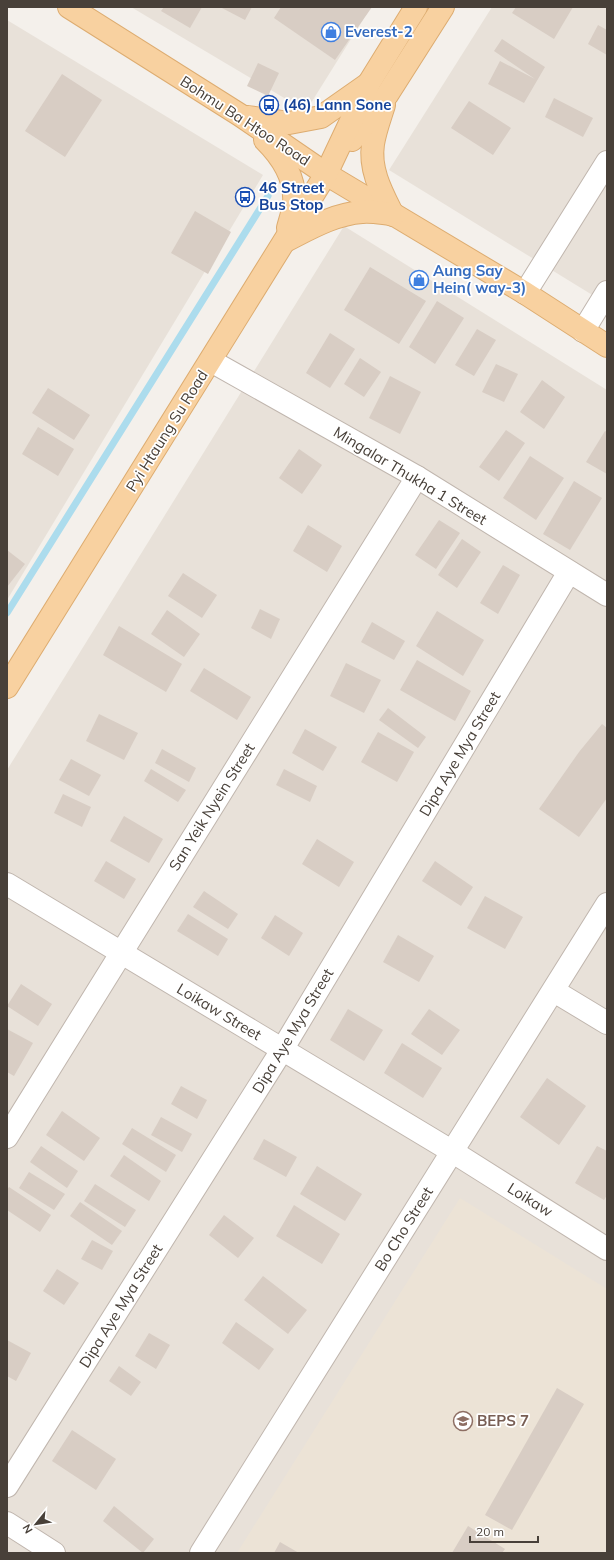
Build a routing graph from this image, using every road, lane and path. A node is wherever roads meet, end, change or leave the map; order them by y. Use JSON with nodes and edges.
{"nodes":[{"id":1,"x":69,"y":7,"type":"edge"},
{"id":2,"x":416,"y":7,"type":"edge"},
{"id":3,"x":442,"y":7,"type":"edge"},
{"id":4,"x":378,"y":89,"type":"junction"},
{"id":5,"x":240,"y":115,"type":"junction"},
{"id":6,"x":607,"y":162,"type":"edge"},
{"id":7,"x":326,"y":174,"type":"junction"},
{"id":8,"x":393,"y":215,"type":"junction"},
{"id":9,"x":285,"y":241,"type":"junction"},
{"id":10,"x":607,"y":292,"type":"edge"},
{"id":11,"x":525,"y":293,"type":"junction"},
{"id":12,"x":583,"y":331,"type":"junction"},
{"id":13,"x":607,"y":346,"type":"edge"},
{"id":14,"x":211,"y":361,"type":"junction"},
{"id":15,"x":417,"y":477,"type":"junction"},
{"id":16,"x":569,"y":572,"type":"junction"},
{"id":17,"x":607,"y":595,"type":"edge"},
{"id":18,"x":7,"y":687,"type":"edge"},
{"id":19,"x":7,"y":884,"type":"edge"},
{"id":20,"x":607,"y":904,"type":"edge"},
{"id":21,"x":121,"y":954,"type":"junction"},
{"id":22,"x":554,"y":991,"type":"junction"},
{"id":23,"x":607,"y":1024,"type":"edge"},
{"id":24,"x":282,"y":1050,"type":"junction"},
{"id":25,"x":7,"y":1137,"type":"edge"},
{"id":26,"x":453,"y":1152,"type":"junction"},
{"id":27,"x":607,"y":1249,"type":"edge"},
{"id":28,"x":7,"y":1486,"type":"edge"},
{"id":29,"x":7,"y":1523,"type":"edge"},
{"id":30,"x":54,"y":1553,"type":"edge"},
{"id":31,"x":201,"y":1553,"type":"edge"}],
"edges":[{"from":1,"to":5,"type":"main road","name":"Bohmu Ba Htoo Road"},
{"from":2,"to":4,"type":"main road","name":"Pyi Htaung Su Road"},
{"from":3,"to":4,"type":"main road","name":"Pyi Htaung Su Road"},
{"from":4,"to":5,"type":"main road"},
{"from":4,"to":7,"type":"main road","name":"Pyi Htaung Su Road"},
{"from":4,"to":8,"type":"main road"},
{"from":5,"to":7,"type":"main road","name":"Bohmu Ba Htoo Road"},
{"from":5,"to":9,"type":"main road"},
{"from":6,"to":11,"type":"street"},
{"from":7,"to":8,"type":"main road","name":"Bohmu Ba Htoo Road"},
{"from":7,"to":9,"type":"main road","name":"Pyi Htaung Su Road"},
{"from":8,"to":9,"type":"main road"},
{"from":8,"to":11,"type":"main road","name":"Bohmu Ba Htoo Road"},
{"from":9,"to":14,"type":"main road","name":"Pyi Htaung Su Road"},
{"from":10,"to":12,"type":"street"},
{"from":11,"to":12,"type":"main road","name":"Bohmu Ba Htoo Road"},
{"from":12,"to":13,"type":"main road","name":"Bohmu Ba Htoo Road"},
{"from":14,"to":15,"type":"street","name":"Mingalar Thukha 1 Street"},
{"from":14,"to":18,"type":"main road","name":"Pyi Htaung Su Road"},
{"from":15,"to":16,"type":"street","name":"Mingalar Thukha 1 Street"},
{"from":15,"to":21,"type":"street","name":"San Yeik Nyein Street"},
{"from":16,"to":17,"type":"street","name":"Mingalar Thukha 1 Street"},
{"from":16,"to":24,"type":"street","name":"Dipa Aye Mya Street"},
{"from":19,"to":21,"type":"street","name":"Loikaw Street"},
{"from":20,"to":22,"type":"street","name":"Bo Cho Street"},
{"from":21,"to":24,"type":"street","name":"Loikaw Street"},
{"from":21,"to":25,"type":"street","name":"San Yeik Nyein Street"},
{"from":22,"to":23,"type":"street"},
{"from":22,"to":26,"type":"street","name":"Bo Cho Street"},
{"from":24,"to":26,"type":"street","name":"Loikaw Street"},
{"from":24,"to":28,"type":"street","name":"Dipa Aye Mya Street"},
{"from":26,"to":27,"type":"street","name":"Loikaw"},
{"from":26,"to":31,"type":"street","name":"Bo Cho Street"},
{"from":29,"to":30,"type":"street"}]}
